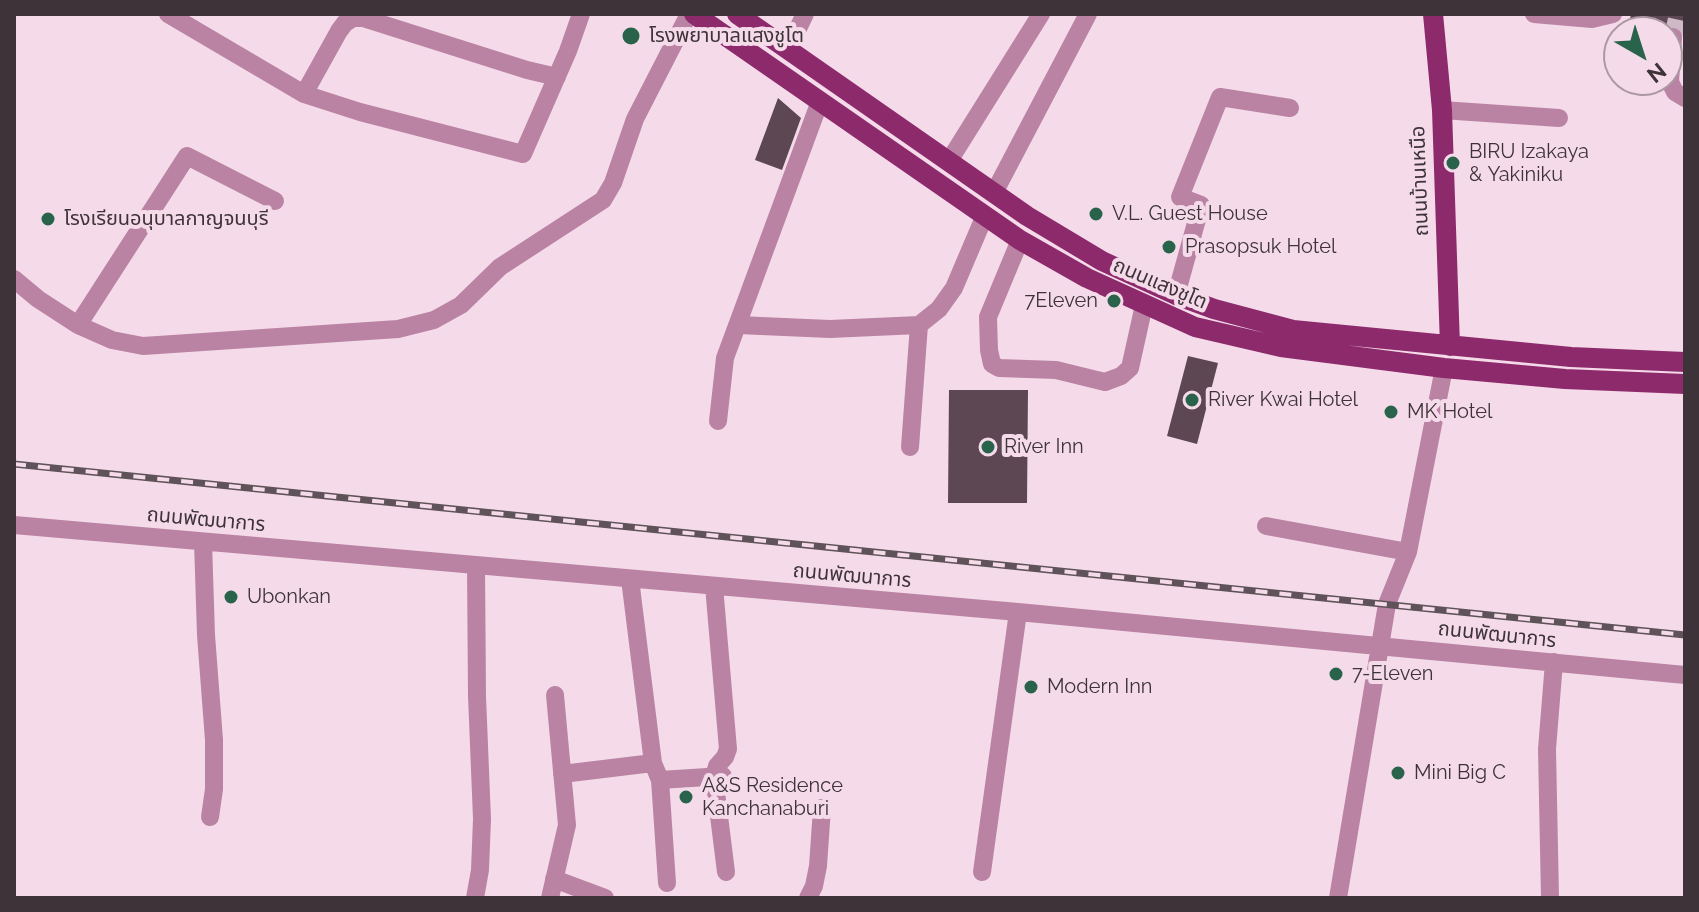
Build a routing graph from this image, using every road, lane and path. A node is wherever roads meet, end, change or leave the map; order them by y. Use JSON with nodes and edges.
{"nodes":[{"id":1,"x":168,"y":14,"type":"edge"},
{"id":2,"x":581,"y":14,"type":"edge"},
{"id":3,"x":692,"y":14,"type":"edge"},
{"id":4,"x":737,"y":14,"type":"edge"},
{"id":5,"x":805,"y":14,"type":"edge"},
{"id":6,"x":1041,"y":14,"type":"edge"},
{"id":7,"x":1088,"y":14,"type":"edge"},
{"id":8,"x":1433,"y":14,"type":"edge"},
{"id":9,"x":1534,"y":14,"type":"edge"},
{"id":10,"x":1613,"y":14,"type":"edge"},
{"id":11,"x":788,"y":49,"type":"junction"},
{"id":12,"x":557,"y":77,"type":"junction"},
{"id":13,"x":304,"y":94,"type":"junction"},
{"id":14,"x":820,"y":101,"type":"junction"},
{"id":15,"x":1290,"y":108,"type":"dead end"},
{"id":16,"x":1442,"y":110,"type":"junction"},
{"id":17,"x":1559,"y":118,"type":"dead end"},
{"id":18,"x":949,"y":161,"type":"junction"},
{"id":19,"x":994,"y":193,"type":"junction"},
{"id":20,"x":275,"y":201,"type":"dead end"},
{"id":21,"x":985,"y":215,"type":"junction"},
{"id":22,"x":1020,"y":240,"type":"junction"},
{"id":23,"x":14,"y":279,"type":"edge"},
{"id":24,"x":1153,"y":286,"type":"junction"},
{"id":25,"x":1176,"y":295,"type":"junction"},
{"id":26,"x":1144,"y":305,"type":"junction"},
{"id":27,"x":78,"y":325,"type":"junction"},
{"id":28,"x":738,"y":325,"type":"junction"},
{"id":29,"x":919,"y":325,"type":"junction"},
{"id":30,"x":1450,"y":346,"type":"junction"},
{"id":31,"x":1685,"y":362,"type":"edge"},
{"id":32,"x":1444,"y":368,"type":"junction"},
{"id":33,"x":1685,"y":384,"type":"edge"},
{"id":34,"x":718,"y":421,"type":"dead end"},
{"id":35,"x":910,"y":447,"type":"dead end"},
{"id":36,"x":14,"y":525,"type":"edge"},
{"id":37,"x":1266,"y":526,"type":"dead end"},
{"id":38,"x":203,"y":542,"type":"junction"},
{"id":39,"x":1408,"y":552,"type":"junction"},
{"id":40,"x":476,"y":566,"type":"junction"},
{"id":41,"x":630,"y":579,"type":"junction"},
{"id":42,"x":714,"y":586,"type":"junction"},
{"id":43,"x":1018,"y":612,"type":"junction"},
{"id":44,"x":1380,"y":645,"type":"junction"},
{"id":45,"x":1554,"y":662,"type":"junction"},
{"id":46,"x":1685,"y":675,"type":"edge"},
{"id":47,"x":555,"y":695,"type":"dead end"},
{"id":48,"x":657,"y":772,"type":"junction"},
{"id":49,"x":562,"y":774,"type":"junction"},
{"id":50,"x":719,"y":776,"type":"junction"},
{"id":51,"x":822,"y":808,"type":"dead end"},
{"id":52,"x":210,"y":817,"type":"dead end"},
{"id":53,"x":726,"y":872,"type":"dead end"},
{"id":54,"x":982,"y":872,"type":"dead end"},
{"id":55,"x":667,"y":883,"type":"dead end"},
{"id":56,"x":552,"y":889,"type":"edge"},
{"id":57,"x":475,"y":898,"type":"edge"},
{"id":58,"x":605,"y":898,"type":"edge"},
{"id":59,"x":808,"y":898,"type":"edge"},
{"id":60,"x":1338,"y":898,"type":"edge"},
{"id":61,"x":1550,"y":898,"type":"edge"}],
"edges":[{"from":1,"to":13,"type":"street"},
{"from":2,"to":12,"type":"street"},
{"from":3,"to":14,"type":"main road","name":"ถนนแสงชูโต"},
{"from":3,"to":27,"type":"street"},
{"from":4,"to":11,"type":"main road","name":"ถนนแสงชูโต"},
{"from":5,"to":11,"type":"street"},
{"from":6,"to":18,"type":"street"},
{"from":7,"to":19,"type":"street"},
{"from":8,"to":16,"type":"main road","name":"ถนนบ้านเหนือ"},
{"from":9,"to":10,"type":"street"},
{"from":11,"to":18,"type":"main road","name":"ถนนแสงชูโต"},
{"from":12,"to":13,"type":"street"},
{"from":12,"to":13,"type":"street"},
{"from":14,"to":21,"type":"main road","name":"ถนนแสงชูโต"},
{"from":14,"to":28,"type":"street"},
{"from":15,"to":25,"type":"street"},
{"from":16,"to":17,"type":"street"},
{"from":16,"to":30,"type":"main road","name":"ถนนบ้านเหนือ"},
{"from":18,"to":19,"type":"main road","name":"ถนนแสงชูโต"},
{"from":19,"to":24,"type":"main road","name":"ถนนแสงชูโต"},
{"from":20,"to":27,"type":"street"},
{"from":21,"to":22,"type":"main road","name":"ถนนแสงชูโต"},
{"from":21,"to":29,"type":"street"},
{"from":22,"to":26,"type":"main road","name":"ถนนแสงชูโต"},
{"from":22,"to":26,"type":"street"},
{"from":23,"to":27,"type":"street"},
{"from":24,"to":25,"type":"main road","name":"ถนนแสงชูโต"},
{"from":24,"to":26,"type":"main road"},
{"from":25,"to":30,"type":"main road","name":"ถนนแสงชูโต"},
{"from":26,"to":32,"type":"main road","name":"ถนนแสงชูโต"},
{"from":28,"to":29,"type":"street"},
{"from":28,"to":34,"type":"street"},
{"from":29,"to":35,"type":"street"},
{"from":30,"to":31,"type":"main road","name":"ถนนแสงชูโต"},
{"from":32,"to":33,"type":"main road","name":"ถนนแสงชูโต"},
{"from":32,"to":39,"type":"street"},
{"from":36,"to":38,"type":"street","name":"ถนนพัฒนาการ"},
{"from":37,"to":39,"type":"street"},
{"from":38,"to":40,"type":"street","name":"ถนนพัฒนาการ"},
{"from":38,"to":52,"type":"street"},
{"from":39,"to":44,"type":"street"},
{"from":40,"to":41,"type":"street","name":"ถนนพัฒนาการ"},
{"from":40,"to":57,"type":"street"},
{"from":41,"to":42,"type":"street","name":"ถนนพัฒนาการ"},
{"from":41,"to":48,"type":"street"},
{"from":42,"to":43,"type":"street","name":"ถนนพัฒนาการ"},
{"from":42,"to":50,"type":"street"},
{"from":43,"to":44,"type":"street","name":"ถนนพัฒนาการ"},
{"from":43,"to":54,"type":"street"},
{"from":44,"to":45,"type":"street","name":"ถนนพัฒนาการ"},
{"from":44,"to":60,"type":"street"},
{"from":45,"to":46,"type":"street","name":"ถนนพัฒนาการ"},
{"from":45,"to":61,"type":"street"},
{"from":47,"to":49,"type":"street"},
{"from":48,"to":49,"type":"street"},
{"from":48,"to":50,"type":"street"},
{"from":48,"to":55,"type":"street"},
{"from":49,"to":56,"type":"street"},
{"from":50,"to":53,"type":"street"},
{"from":51,"to":59,"type":"street"},
{"from":56,"to":58,"type":"street"}]}
